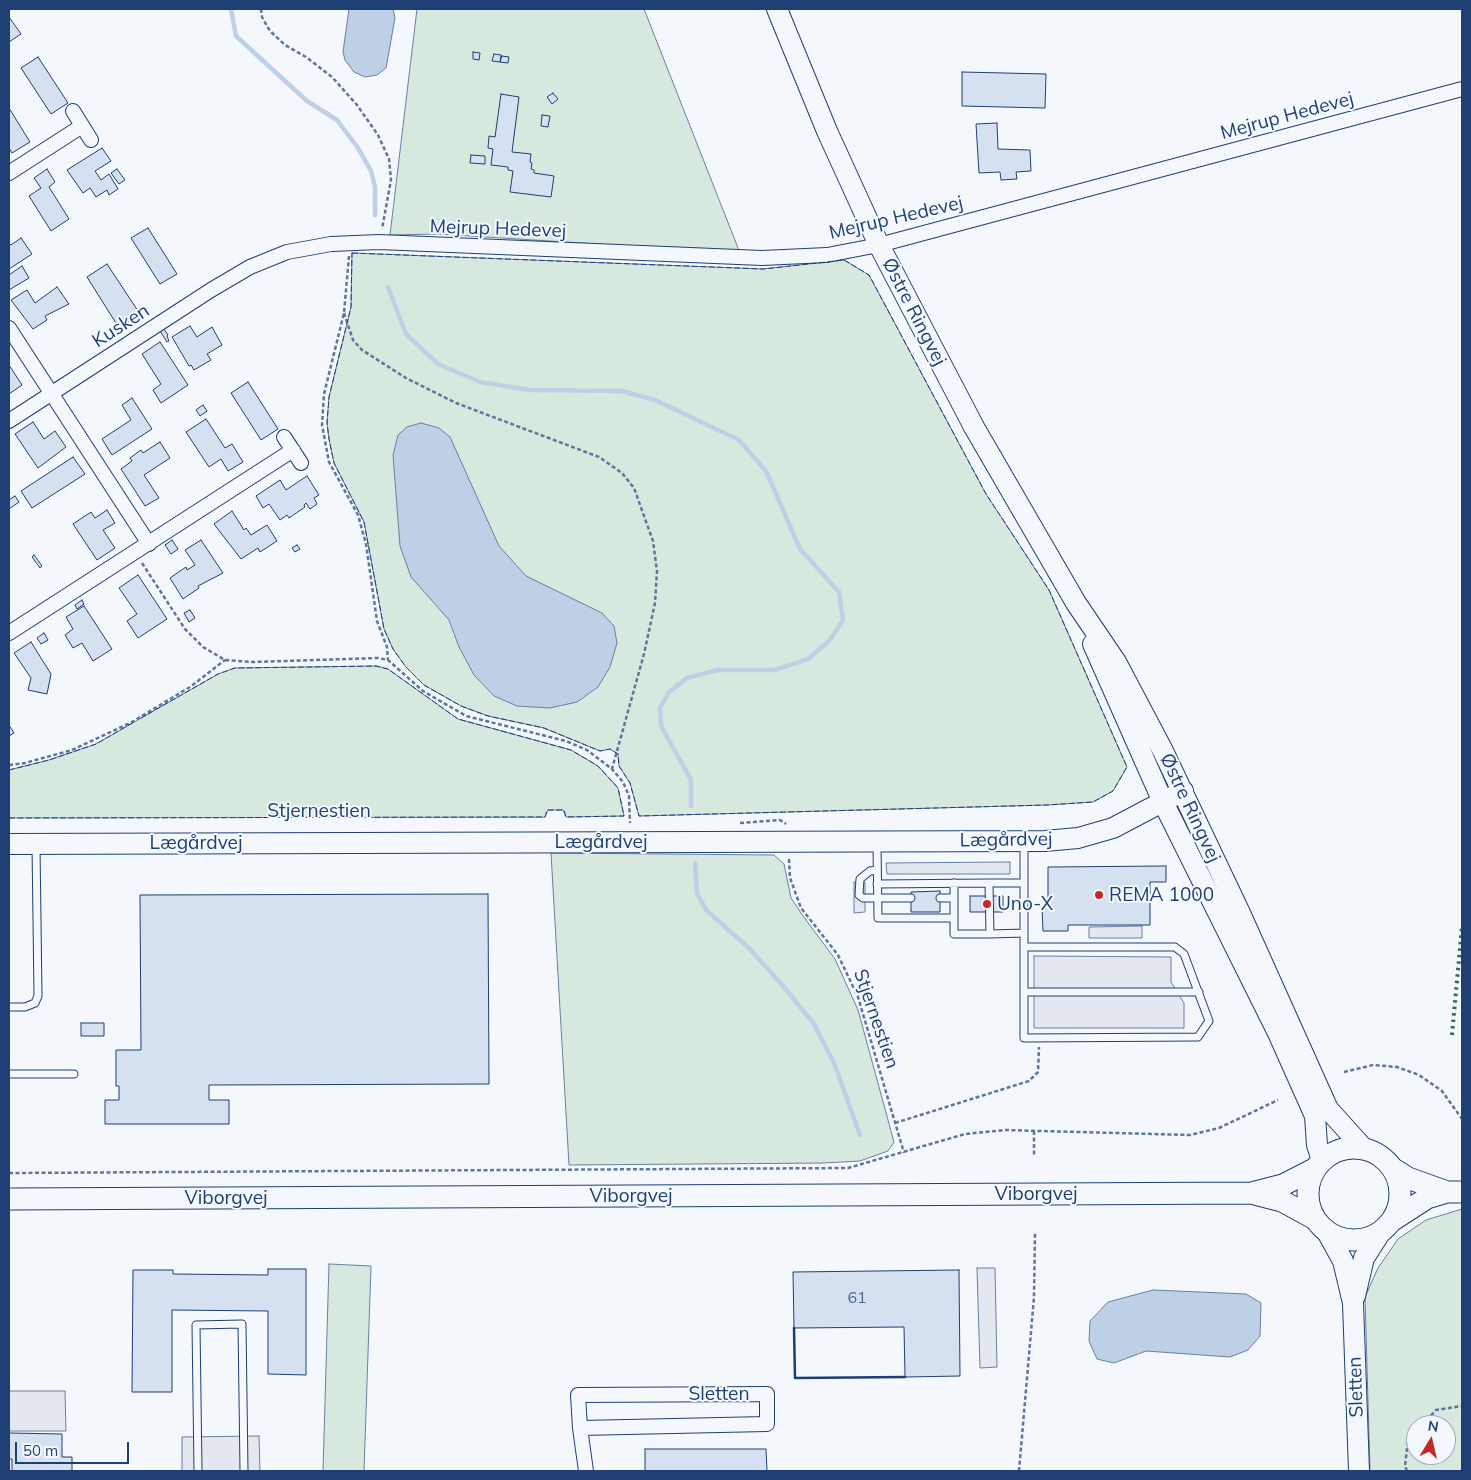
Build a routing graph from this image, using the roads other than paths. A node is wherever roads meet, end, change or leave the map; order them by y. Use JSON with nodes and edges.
{"nodes":[{"id":1,"x":777,"y":9,"type":"edge"},
{"id":2,"x":1462,"y":89,"type":"edge"},
{"id":3,"x":73,"y":111,"type":"dead end"},
{"id":4,"x":82,"y":126,"type":"junction"},
{"id":5,"x":91,"y":140,"type":"dead end"},
{"id":6,"x":9,"y":173,"type":"edge"},
{"id":7,"x":879,"y":245,"type":"junction"},
{"id":8,"x":211,"y":290,"type":"joint"},
{"id":9,"x":9,"y":328,"type":"edge"},
{"id":10,"x":51,"y":393,"type":"junction"},
{"id":11,"x":9,"y":421,"type":"edge"},
{"id":12,"x":284,"y":437,"type":"dead end"},
{"id":13,"x":293,"y":450,"type":"junction"},
{"id":14,"x":301,"y":463,"type":"dead end"},
{"id":15,"x":149,"y":544,"type":"junction"},
{"id":16,"x":1076,"y":603,"type":"junction"},
{"id":17,"x":9,"y":633,"type":"edge"},
{"id":18,"x":1183,"y":791,"type":"junction"},
{"id":19,"x":1163,"y":802,"type":"junction"},
{"id":20,"x":877,"y":841,"type":"junction"},
{"id":21,"x":1024,"y":841,"type":"junction"},
{"id":22,"x":9,"y":844,"type":"edge"},
{"id":23,"x":36,"y":844,"type":"junction"},
{"id":24,"x":877,"y":870,"type":"junction"},
{"id":25,"x":954,"y":883,"type":"junction"},
{"id":26,"x":989,"y":883,"type":"junction"},
{"id":27,"x":1024,"y":883,"type":"junction"},
{"id":28,"x":877,"y":884,"type":"junction"},
{"id":29,"x":877,"y":898,"type":"junction"},
{"id":30,"x":911,"y":898,"type":"dead end"},
{"id":31,"x":940,"y":898,"type":"dead end"},
{"id":32,"x":954,"y":898,"type":"junction"},
{"id":33,"x":954,"y":918,"type":"junction"},
{"id":34,"x":1024,"y":933,"type":"junction"},
{"id":35,"x":990,"y":934,"type":"junction"},
{"id":36,"x":1024,"y":947,"type":"junction"},
{"id":37,"x":1024,"y":992,"type":"junction"},
{"id":38,"x":1199,"y":992,"type":"junction"},
{"id":39,"x":9,"y":1007,"type":"edge"},
{"id":40,"x":9,"y":1074,"type":"edge"},
{"id":41,"x":74,"y":1074,"type":"dead end"},
{"id":42,"x":1364,"y":1149,"type":"junction"},
{"id":43,"x":1319,"y":1164,"type":"junction"},
{"id":44,"x":1392,"y":1168,"type":"junction"},
{"id":45,"x":1455,"y":1192,"type":"edge"},
{"id":46,"x":1252,"y":1193,"type":"junction"},
{"id":47,"x":9,"y":1199,"type":"edge"},
{"id":48,"x":1321,"y":1225,"type":"junction"},
{"id":49,"x":1386,"y":1226,"type":"junction"},
{"id":50,"x":1353,"y":1303,"type":"junction"},
{"id":51,"x":580,"y":1428,"type":"junction"},
{"id":52,"x":198,"y":1471,"type":"edge"},
{"id":53,"x":244,"y":1471,"type":"edge"},
{"id":54,"x":586,"y":1471,"type":"edge"},
{"id":55,"x":1359,"y":1471,"type":"edge"}],
"edges":[{"from":1,"to":7,"type":"street","name":"Østre Ringvej"},
{"from":2,"to":7,"type":"street","name":"Mejrup Hedevej"},
{"from":3,"to":4,"type":"street"},
{"from":4,"to":5,"type":"street"},
{"from":4,"to":6,"type":"street"},
{"from":7,"to":8,"type":"street","name":"Mejrup Hedevej"},
{"from":7,"to":16,"type":"street","name":"Østre Ringvej"},
{"from":8,"to":10,"type":"street","name":"Kusken"},
{"from":9,"to":10,"type":"street"},
{"from":10,"to":11,"type":"street","name":"Kusken"},
{"from":10,"to":15,"type":"street"},
{"from":12,"to":13,"type":"street"},
{"from":13,"to":14,"type":"street"},
{"from":13,"to":15,"type":"street"},
{"from":15,"to":17,"type":"street"},
{"from":16,"to":18,"type":"street","name":"Østre Ringvej"},
{"from":16,"to":19,"type":"street","name":"Østre Ringvej"},
{"from":18,"to":19,"type":"street","name":"Lægårdvej"},
{"from":18,"to":42,"type":"street","name":"Østre Ringvej"},
{"from":19,"to":21,"type":"street","name":"Lægårdvej"},
{"from":19,"to":43,"type":"street","name":"Østre Ringvej"},
{"from":20,"to":21,"type":"street","name":"Lægårdvej"},
{"from":20,"to":23,"type":"street","name":"Lægårdvej"},
{"from":20,"to":24,"type":"lane"},
{"from":21,"to":27,"type":"lane"},
{"from":22,"to":23,"type":"street","name":"Lægårdvej"},
{"from":23,"to":39,"type":"lane"},
{"from":24,"to":28,"type":"lane"},
{"from":24,"to":29,"type":"lane"},
{"from":25,"to":26,"type":"lane"},
{"from":25,"to":28,"type":"lane"},
{"from":25,"to":32,"type":"lane"},
{"from":26,"to":27,"type":"lane"},
{"from":26,"to":35,"type":"lane"},
{"from":27,"to":34,"type":"lane"},
{"from":28,"to":29,"type":"lane"},
{"from":29,"to":30,"type":"lane"},
{"from":29,"to":33,"type":"lane"},
{"from":31,"to":32,"type":"lane"},
{"from":32,"to":33,"type":"lane"},
{"from":33,"to":35,"type":"lane"},
{"from":34,"to":35,"type":"lane"},
{"from":34,"to":36,"type":"lane"},
{"from":36,"to":37,"type":"lane"},
{"from":36,"to":38,"type":"lane"},
{"from":37,"to":38,"type":"lane"},
{"from":37,"to":38,"type":"lane"},
{"from":40,"to":41,"type":"lane"},
{"from":42,"to":43,"type":"main road"},
{"from":42,"to":44,"type":"main road"},
{"from":43,"to":46,"type":"main road","name":"Viborgvej"},
{"from":43,"to":48,"type":"main road"},
{"from":44,"to":45,"type":"main road"},
{"from":44,"to":49,"type":"main road"},
{"from":45,"to":49,"type":"main road"},
{"from":46,"to":47,"type":"main road","name":"Viborgvej"},
{"from":46,"to":48,"type":"main road","name":"Viborgvej"},
{"from":48,"to":49,"type":"main road"},
{"from":48,"to":50,"type":"street","name":"Sletten"},
{"from":49,"to":50,"type":"street","name":"Sletten"},
{"from":50,"to":55,"type":"street","name":"Sletten"},
{"from":51,"to":51,"type":"street","name":"Sletten"},
{"from":51,"to":54,"type":"street","name":"Sletten"},
{"from":52,"to":53,"type":"lane"}]}
